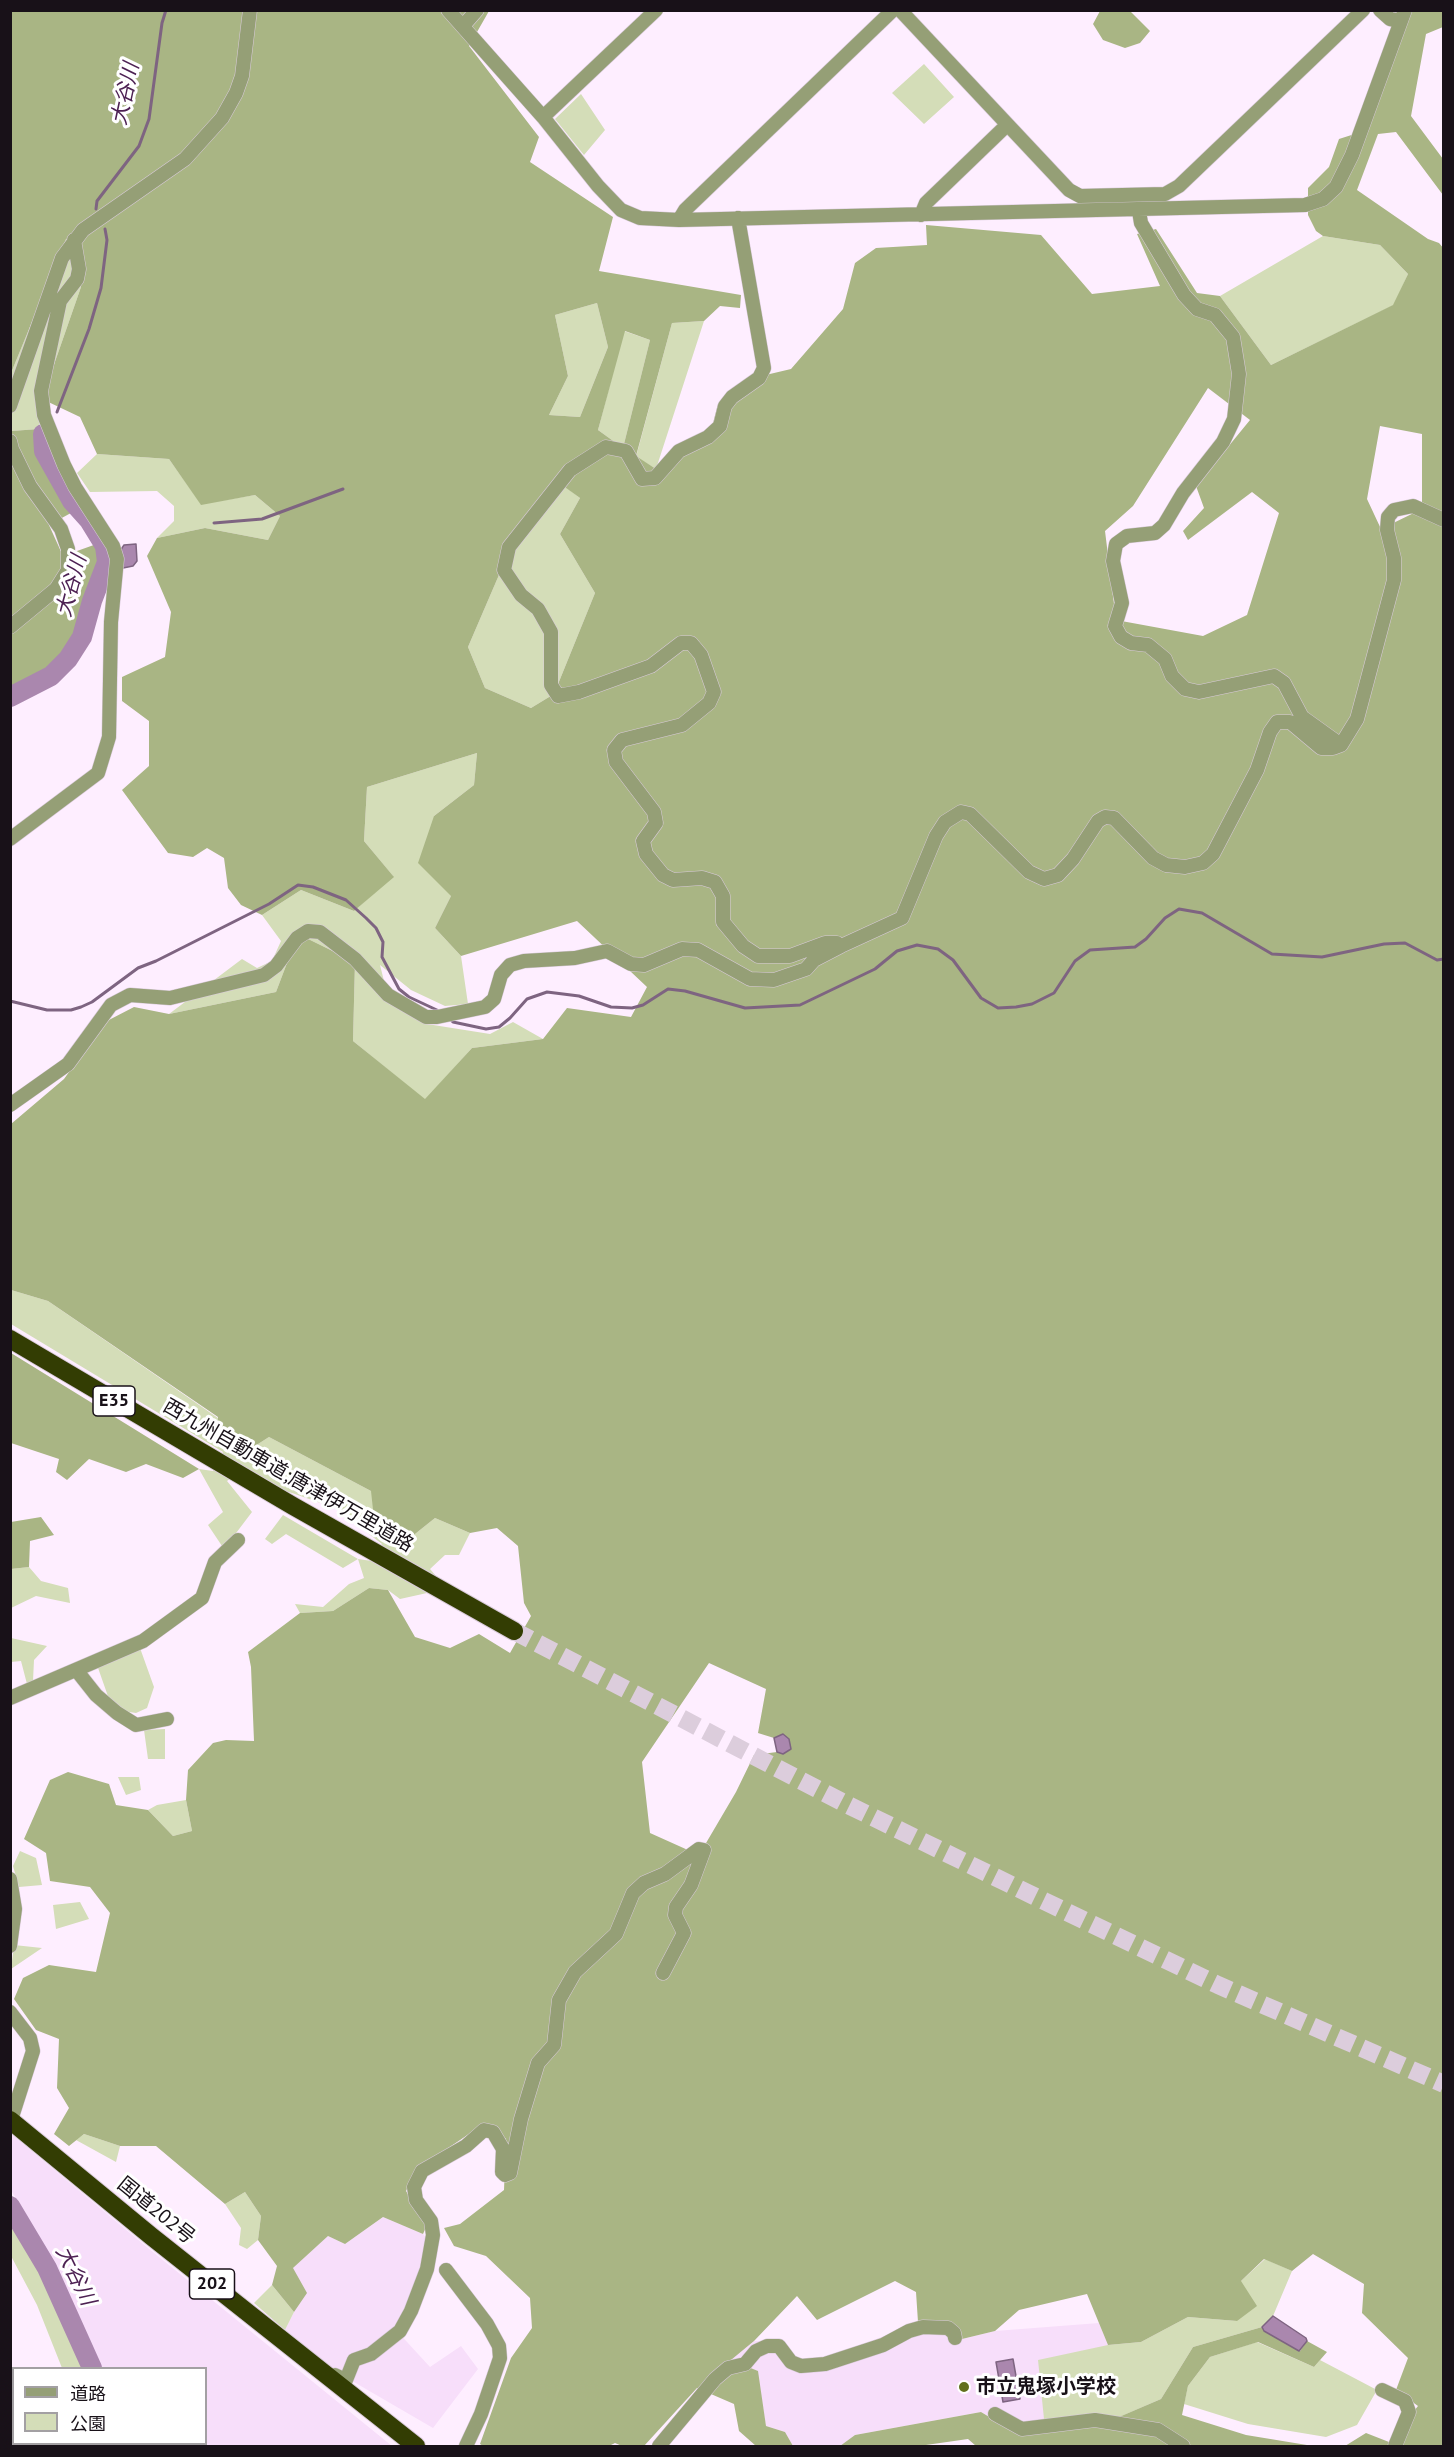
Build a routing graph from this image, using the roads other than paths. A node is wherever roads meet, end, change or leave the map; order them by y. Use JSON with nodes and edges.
{"nodes":[{"id":1,"x":250,"y":10,"type":"edge"},
{"id":2,"x":448,"y":10,"type":"edge"},
{"id":3,"x":477,"y":10,"type":"edge"},
{"id":4,"x":656,"y":10,"type":"edge"},
{"id":5,"x":893,"y":10,"type":"edge"},
{"id":6,"x":900,"y":10,"type":"edge"},
{"id":7,"x":1363,"y":10,"type":"edge"},
{"id":8,"x":1380,"y":10,"type":"edge"},
{"id":9,"x":1403,"y":16,"type":"edge"},
{"id":10,"x":463,"y":26,"type":"junction"},
{"id":11,"x":543,"y":117,"type":"junction"},
{"id":12,"x":1006,"y":125,"type":"junction"},
{"id":13,"x":1139,"y":211,"type":"junction"},
{"id":14,"x":921,"y":215,"type":"junction"},
{"id":15,"x":738,"y":218,"type":"junction"},
{"id":16,"x":680,"y":220,"type":"junction"},
{"id":17,"x":74,"y":240,"type":"junction"},
{"id":18,"x":10,"y":406,"type":"edge"},
{"id":19,"x":10,"y":441,"type":"edge"},
{"id":20,"x":1443,"y":520,"type":"edge"},
{"id":21,"x":10,"y":627,"type":"edge"},
{"id":22,"x":1341,"y":745,"type":"junction"},
{"id":23,"x":10,"y":839,"type":"edge"},
{"id":24,"x":841,"y":946,"type":"junction"},
{"id":25,"x":10,"y":1106,"type":"edge"},
{"id":26,"x":10,"y":1339,"type":"edge"},
{"id":27,"x":238,"y":1540,"type":"dead end"},
{"id":28,"x":514,"y":1631,"type":"tunnel mouth"},
{"id":29,"x":77,"y":1671,"type":"junction"},
{"id":30,"x":10,"y":1698,"type":"edge"},
{"id":31,"x":166,"y":1719,"type":"dead end"},
{"id":32,"x":10,"y":1879,"type":"edge"},
{"id":33,"x":10,"y":1946,"type":"edge"},
{"id":34,"x":663,"y":1973,"type":"dead end"},
{"id":35,"x":10,"y":2012,"type":"edge"},
{"id":36,"x":11,"y":2120,"type":"edge"},
{"id":37,"x":446,"y":2270,"type":"dead end"},
{"id":38,"x":955,"y":2338,"type":"dead end"},
{"id":39,"x":328,"y":2378,"type":"junction"},
{"id":40,"x":1382,"y":2390,"type":"dead end"},
{"id":41,"x":995,"y":2414,"type":"dead end"},
{"id":42,"x":416,"y":2446,"type":"edge"},
{"id":43,"x":466,"y":2446,"type":"edge"},
{"id":44,"x":659,"y":2446,"type":"edge"},
{"id":45,"x":1183,"y":2446,"type":"edge"},
{"id":46,"x":1395,"y":2446,"type":"edge"}],
"edges":[{"from":1,"to":17,"type":"street"},
{"from":2,"to":10,"type":"street"},
{"from":3,"to":10,"type":"street"},
{"from":4,"to":11,"type":"street"},
{"from":5,"to":16,"type":"street"},
{"from":6,"to":12,"type":"street"},
{"from":7,"to":12,"type":"street"},
{"from":8,"to":9,"type":"street"},
{"from":9,"to":13,"type":"street"},
{"from":10,"to":11,"type":"street"},
{"from":11,"to":16,"type":"street"},
{"from":12,"to":14,"type":"street"},
{"from":13,"to":14,"type":"street"},
{"from":13,"to":22,"type":"street"},
{"from":14,"to":15,"type":"street"},
{"from":15,"to":16,"type":"street"},
{"from":15,"to":24,"type":"street"},
{"from":17,"to":18,"type":"street"},
{"from":17,"to":23,"type":"street"},
{"from":19,"to":21,"type":"street"},
{"from":20,"to":22,"type":"street"},
{"from":22,"to":24,"type":"street"},
{"from":24,"to":25,"type":"street"},
{"from":26,"to":28,"type":"highway","name":"西九州自動車道;唐津伊万里道路","number":"E35"},
{"from":27,"to":29,"type":"street"},
{"from":29,"to":30,"type":"street"},
{"from":29,"to":31,"type":"street"},
{"from":32,"to":33,"type":"street"},
{"from":34,"to":39,"type":"street"},
{"from":35,"to":36,"type":"street"},
{"from":36,"to":39,"type":"highway","name":"国道202号","number":"202"},
{"from":37,"to":43,"type":"street"},
{"from":38,"to":44,"type":"street"},
{"from":39,"to":42,"type":"highway","name":"国道202号","number":"202"},
{"from":40,"to":46,"type":"street"},
{"from":41,"to":45,"type":"street"}]}
